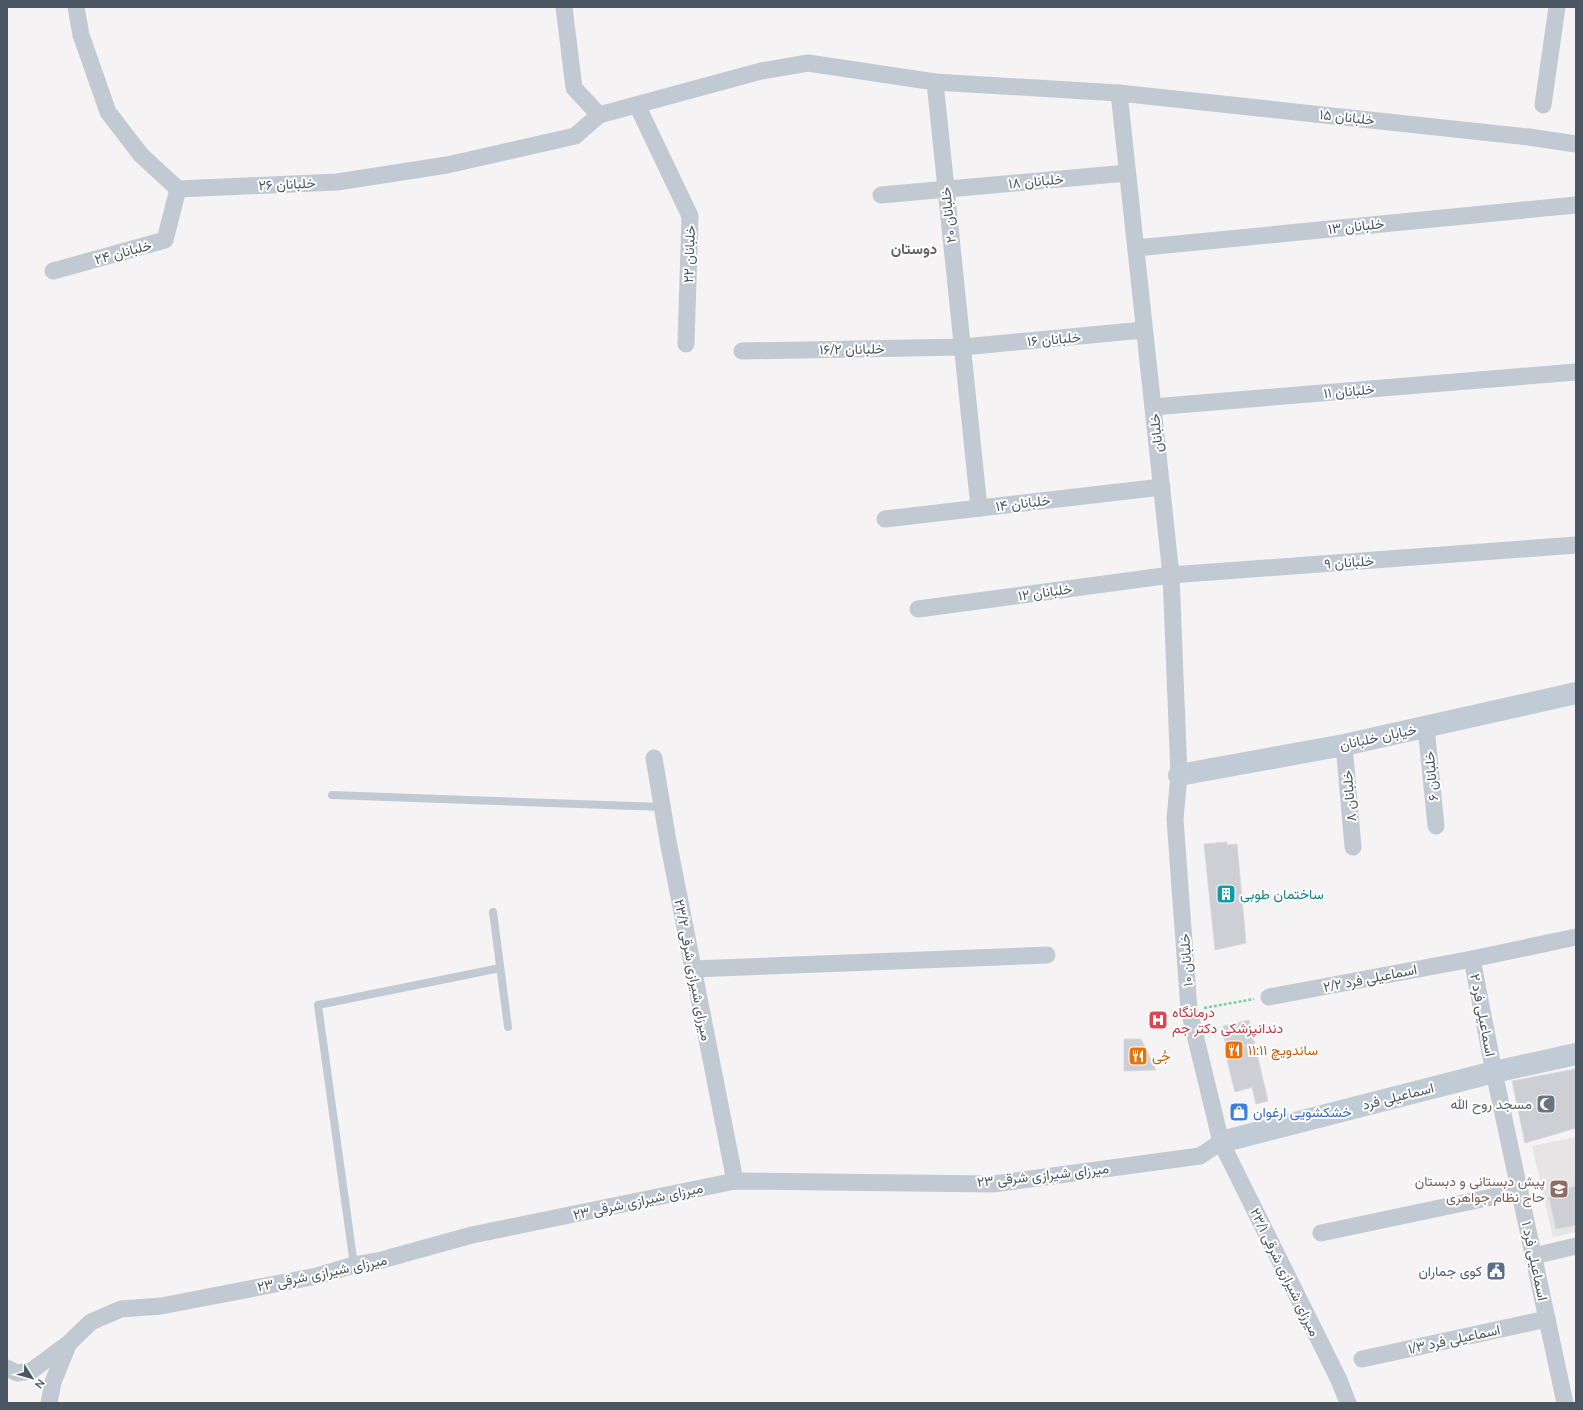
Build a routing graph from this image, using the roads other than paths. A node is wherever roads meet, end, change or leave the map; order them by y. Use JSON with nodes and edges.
{"nodes":[{"id":1,"x":76,"y":7,"type":"edge"},
{"id":2,"x":564,"y":7,"type":"edge"},
{"id":3,"x":1557,"y":7,"type":"edge"},
{"id":4,"x":935,"y":82,"type":"junction"},
{"id":5,"x":1119,"y":93,"type":"junction"},
{"id":6,"x":637,"y":105,"type":"junction"},
{"id":7,"x":1543,"y":105,"type":"dead end"},
{"id":8,"x":599,"y":115,"type":"junction"},
{"id":9,"x":1576,"y":144,"type":"edge"},
{"id":10,"x":1127,"y":173,"type":"junction"},
{"id":11,"x":945,"y":188,"type":"junction"},
{"id":12,"x":178,"y":189,"type":"junction"},
{"id":13,"x":881,"y":195,"type":"dead end"},
{"id":14,"x":1576,"y":205,"type":"edge"},
{"id":15,"x":1136,"y":248,"type":"junction"},
{"id":16,"x":53,"y":271,"type":"dead end"},
{"id":17,"x":1144,"y":330,"type":"junction"},
{"id":18,"x":686,"y":344,"type":"dead end"},
{"id":19,"x":963,"y":347,"type":"junction"},
{"id":20,"x":742,"y":351,"type":"dead end"},
{"id":21,"x":1576,"y":372,"type":"edge"},
{"id":22,"x":1153,"y":407,"type":"junction"},
{"id":23,"x":1162,"y":487,"type":"junction"},
{"id":24,"x":979,"y":508,"type":"junction"},
{"id":25,"x":884,"y":519,"type":"dead end"},
{"id":26,"x":1576,"y":545,"type":"edge"},
{"id":27,"x":1171,"y":575,"type":"junction"},
{"id":28,"x":918,"y":609,"type":"dead end"},
{"id":29,"x":1576,"y":693,"type":"edge"},
{"id":30,"x":1426,"y":727,"type":"junction"},
{"id":31,"x":1344,"y":745,"type":"junction"},
{"id":32,"x":654,"y":758,"type":"dead end"},
{"id":33,"x":1179,"y":775,"type":"junction"},
{"id":34,"x":332,"y":795,"type":"dead end"},
{"id":35,"x":662,"y":807,"type":"junction"},
{"id":36,"x":1436,"y":826,"type":"dead end"},
{"id":37,"x":1353,"y":847,"type":"dead end"},
{"id":38,"x":493,"y":912,"type":"dead end"},
{"id":39,"x":1576,"y":937,"type":"edge"},
{"id":40,"x":1047,"y":955,"type":"dead end"},
{"id":41,"x":1472,"y":959,"type":"junction"},
{"id":42,"x":500,"y":968,"type":"junction"},
{"id":43,"x":693,"y":969,"type":"junction"},
{"id":44,"x":1269,"y":997,"type":"road end"},
{"id":45,"x":508,"y":1028,"type":"dead end"},
{"id":46,"x":1576,"y":1054,"type":"edge"},
{"id":47,"x":1494,"y":1072,"type":"junction"},
{"id":48,"x":1221,"y":1142,"type":"junction"},
{"id":49,"x":735,"y":1181,"type":"junction"},
{"id":50,"x":1520,"y":1191,"type":"junction"},
{"id":51,"x":1321,"y":1233,"type":"dead end"},
{"id":52,"x":1576,"y":1246,"type":"edge"},
{"id":53,"x":1534,"y":1256,"type":"junction"},
{"id":54,"x":354,"y":1265,"type":"junction"},
{"id":55,"x":1547,"y":1319,"type":"junction"},
{"id":56,"x":69,"y":1343,"type":"junction"},
{"id":57,"x":1362,"y":1359,"type":"dead end"},
{"id":58,"x":7,"y":1368,"type":"edge"},
{"id":59,"x":48,"y":1403,"type":"edge"},
{"id":60,"x":1348,"y":1403,"type":"edge"},
{"id":61,"x":1565,"y":1403,"type":"edge"}],
"edges":[{"from":1,"to":12,"type":"street"},
{"from":2,"to":8,"type":"street"},
{"from":3,"to":7,"type":"street"},
{"from":4,"to":5,"type":"street","name":"۱۵ خلبانان"},
{"from":4,"to":6,"type":"street","name":"۱۵ خلبانان"},
{"from":4,"to":11,"type":"street","name":"۲۰ خلبانان"},
{"from":5,"to":9,"type":"street","name":"۱۵ خلبانان"},
{"from":5,"to":10,"type":"street","name":"خلبانان"},
{"from":6,"to":8,"type":"street","name":"۱۵ خلبانان"},
{"from":6,"to":18,"type":"street","name":"۲۲ خلبانان"},
{"from":8,"to":12,"type":"street","name":"۲۶ خلبانان"},
{"from":10,"to":11,"type":"street","name":"۱۸ خلبانان"},
{"from":10,"to":15,"type":"street","name":"خلبانان"},
{"from":11,"to":13,"type":"street","name":"۱۸ خلبانان"},
{"from":11,"to":19,"type":"street","name":"۲۰ خلبانان"},
{"from":12,"to":16,"type":"street","name":"۲۴ خلبانان"},
{"from":14,"to":15,"type":"street","name":"۱۳ خلبانان"},
{"from":15,"to":17,"type":"street","name":"خلبانان"},
{"from":17,"to":19,"type":"street","name":"۱۶ خلبانان"},
{"from":17,"to":22,"type":"street","name":"خلبانان"},
{"from":19,"to":20,"type":"street","name":"۱۶/۲ خلبانان"},
{"from":19,"to":24,"type":"street","name":"۲۰ خلبانان"},
{"from":21,"to":22,"type":"street","name":"۱۱ خلبانان"},
{"from":22,"to":23,"type":"street","name":"خلبانان"},
{"from":23,"to":24,"type":"street","name":"۱۴ خلبانان"},
{"from":23,"to":27,"type":"street","name":"خلبانان"},
{"from":24,"to":25,"type":"street","name":"۱۴ خلبانان"},
{"from":26,"to":27,"type":"street","name":"۹ خلبانان"},
{"from":27,"to":28,"type":"street","name":"۱۲ خلبانان"},
{"from":27,"to":33,"type":"street","name":"خلبانان"},
{"from":29,"to":30,"type":"street","name":"خیابان خلبانان"},
{"from":30,"to":31,"type":"street","name":"خیابان خلبانان"},
{"from":30,"to":36,"type":"street","name":"۶ خلبانان"},
{"from":31,"to":33,"type":"street","name":"خیابان خلبانان"},
{"from":31,"to":37,"type":"street","name":"۸ خلبانان"},
{"from":32,"to":35,"type":"street","name":"۲۳/۲ میرزای شیرازی شرقی"},
{"from":33,"to":48,"type":"street","name":"۱۰ خلبانان"},
{"from":34,"to":35,"type":"lane"},
{"from":35,"to":43,"type":"street","name":"۲۳/۲ میرزای شیرازی شرقی"},
{"from":38,"to":42,"type":"lane"},
{"from":39,"to":41,"type":"street","name":"۲/۲ اسماعیلی فرد"},
{"from":40,"to":43,"type":"street"},
{"from":41,"to":44,"type":"street","name":"۲/۲ اسماعیلی فرد"},
{"from":41,"to":47,"type":"street","name":"۲ اسماعیلی فرد"},
{"from":42,"to":45,"type":"lane"},
{"from":42,"to":54,"type":"lane"},
{"from":43,"to":49,"type":"street","name":"۲۳/۲ میرزای شیرازی شرقی"},
{"from":46,"to":47,"type":"street","name":"اسماعیلی فرد"},
{"from":47,"to":48,"type":"street","name":"اسماعیلی فرد"},
{"from":47,"to":50,"type":"street","name":"۱ اسماعیلی فرد"},
{"from":48,"to":49,"type":"street","name":"۲۳ میرزای شیرازی شرقی"},
{"from":48,"to":60,"type":"street","name":"۲۳/۱ میرزای شیرازی شرقی"},
{"from":49,"to":54,"type":"street","name":"۲۳ میرزای شیرازی شرقی"},
{"from":50,"to":51,"type":"street"},
{"from":50,"to":53,"type":"street","name":"۱ اسماعیلی فرد"},
{"from":52,"to":53,"type":"street"},
{"from":53,"to":55,"type":"street","name":"۱ اسماعیلی فرد"},
{"from":54,"to":56,"type":"street","name":"۲۳ میرزای شیرازی شرقی"},
{"from":55,"to":57,"type":"street","name":"۱/۳ اسماعیلی فرد"},
{"from":55,"to":61,"type":"street","name":"۱ اسماعیلی فرد"},
{"from":56,"to":58,"type":"street","name":"۲۳ میرزای شیرازی شرقی"},
{"from":56,"to":59,"type":"street"}]}
